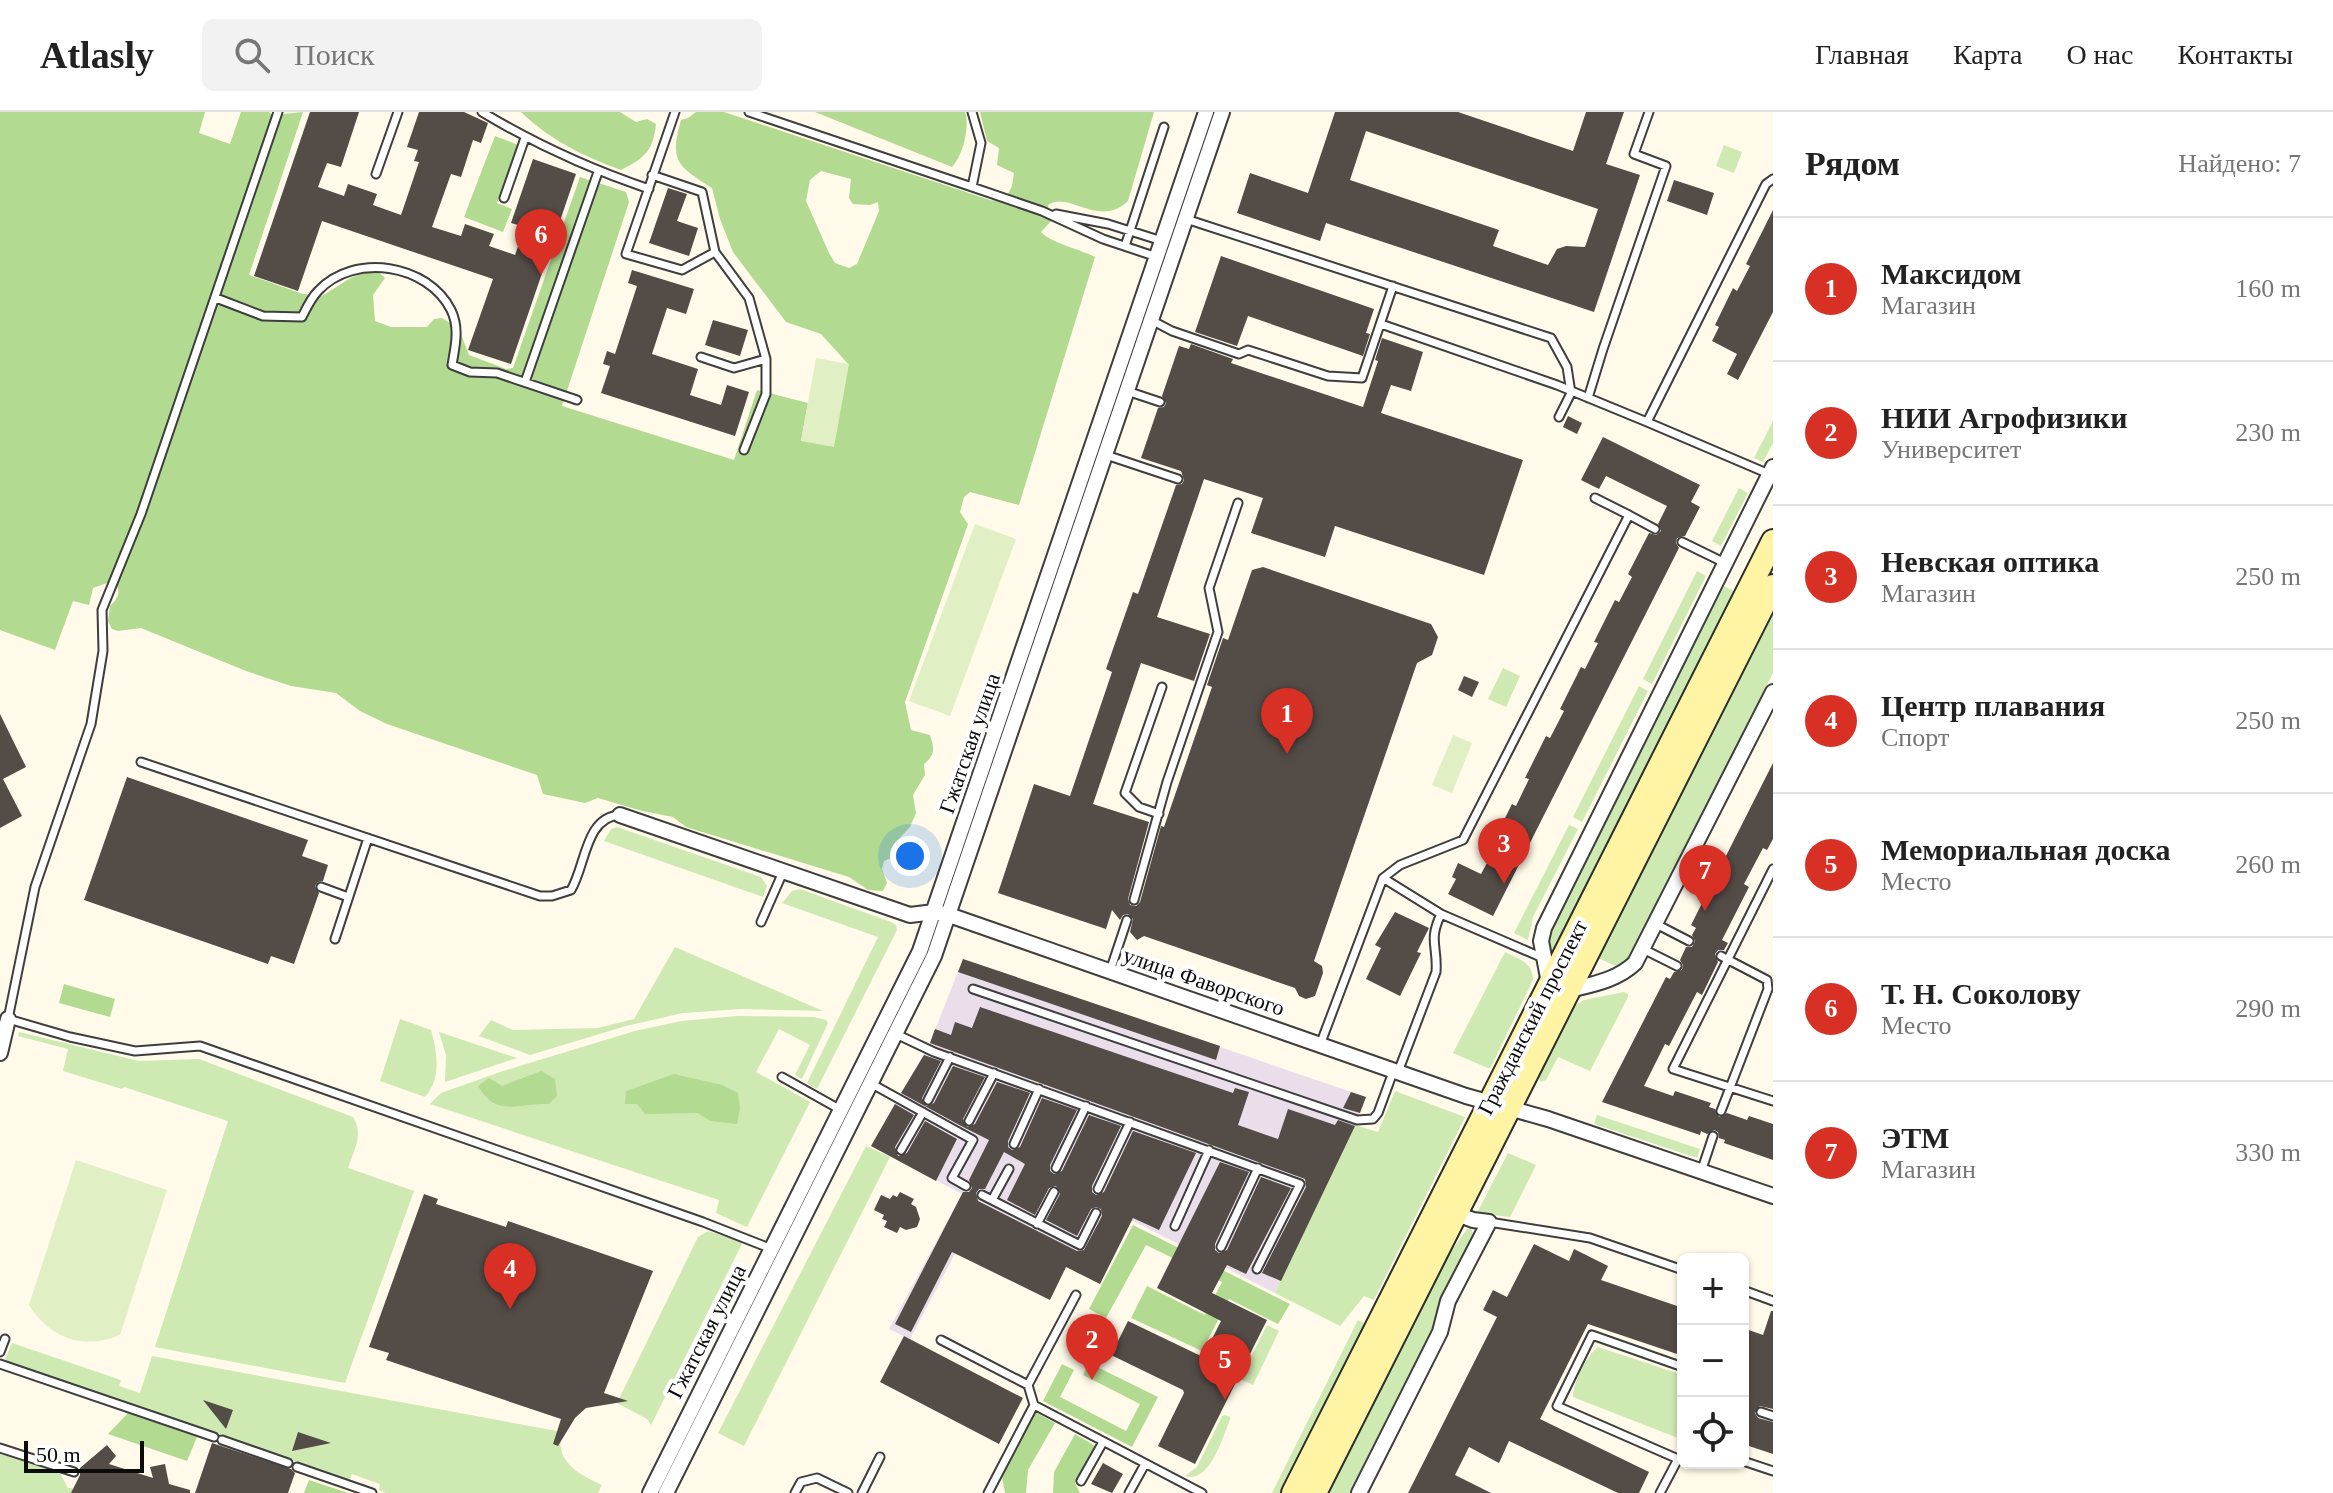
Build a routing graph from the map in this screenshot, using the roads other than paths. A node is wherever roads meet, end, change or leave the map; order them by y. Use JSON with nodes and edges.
{"nodes":[{"id":1,"x":278,"y":112,"type":"edge"},
{"id":2,"x":398,"y":112,"type":"edge"},
{"id":3,"x":482,"y":112,"type":"edge"},
{"id":4,"x":675,"y":112,"type":"edge"},
{"id":5,"x":972,"y":112,"type":"edge"},
{"id":6,"x":1206,"y":112,"type":"edge"},
{"id":7,"x":1222,"y":112,"type":"edge"},
{"id":8,"x":1649,"y":112,"type":"edge"},
{"id":9,"x":754,"y":113,"type":"edge"},
{"id":10,"x":1164,"y":127,"type":"dead end"},
{"id":11,"x":525,"y":138,"type":"junction"},
{"id":12,"x":598,"y":172,"type":"junction"},
{"id":13,"x":376,"y":174,"type":"dead end"},
{"id":14,"x":652,"y":175,"type":"junction"},
{"id":15,"x":1773,"y":179,"type":"edge"},
{"id":16,"x":972,"y":187,"type":"junction"},
{"id":17,"x":649,"y":189,"type":"junction"},
{"id":18,"x":504,"y":198,"type":"dead end"},
{"id":19,"x":1042,"y":211,"type":"junction"},
{"id":20,"x":1186,"y":219,"type":"junction"},
{"id":21,"x":1130,"y":230,"type":"junction"},
{"id":22,"x":1162,"y":241,"type":"junction"},
{"id":23,"x":1125,"y":246,"type":"junction"},
{"id":24,"x":715,"y":252,"type":"junction"},
{"id":25,"x":1157,"y":257,"type":"junction"},
{"id":26,"x":1393,"y":286,"type":"junction"},
{"id":27,"x":216,"y":298,"type":"junction"},
{"id":28,"x":1151,"y":320,"type":"junction"},
{"id":29,"x":1381,"y":324,"type":"junction"},
{"id":30,"x":701,"y":357,"type":"dead end"},
{"id":31,"x":766,"y":359,"type":"junction"},
{"id":32,"x":525,"y":382,"type":"junction"},
{"id":33,"x":1127,"y":391,"type":"junction"},
{"id":34,"x":1571,"y":393,"type":"junction"},
{"id":35,"x":1588,"y":398,"type":"junction"},
{"id":36,"x":577,"y":400,"type":"dead end"},
{"id":37,"x":1160,"y":402,"type":"dead end"},
{"id":38,"x":1559,"y":417,"type":"dead end"},
{"id":39,"x":1647,"y":422,"type":"junction"},
{"id":40,"x":744,"y":450,"type":"dead end"},
{"id":41,"x":1106,"y":455,"type":"junction"},
{"id":42,"x":1771,"y":470,"type":"edge"},
{"id":43,"x":1178,"y":479,"type":"dead end"},
{"id":44,"x":1595,"y":498,"type":"dead end"},
{"id":45,"x":1238,"y":503,"type":"dead end"},
{"id":46,"x":1629,"y":515,"type":"junction"},
{"id":47,"x":1655,"y":529,"type":"dead end"},
{"id":48,"x":1773,"y":541,"type":"edge"},
{"id":49,"x":1682,"y":542,"type":"dead end"},
{"id":50,"x":1725,"y":563,"type":"junction"},
{"id":51,"x":1773,"y":586,"type":"edge"},
{"id":52,"x":1162,"y":687,"type":"dead end"},
{"id":53,"x":1773,"y":692,"type":"edge"},
{"id":54,"x":141,"y":762,"type":"dead end"},
{"id":55,"x":1159,"y":814,"type":"junction"},
{"id":56,"x":620,"y":815,"type":"joint"},
{"id":57,"x":368,"y":838,"type":"junction"},
{"id":58,"x":1773,"y":869,"type":"edge"},
{"id":59,"x":783,"y":872,"type":"junction"},
{"id":60,"x":1383,"y":878,"type":"junction"},
{"id":61,"x":321,"y":887,"type":"dead end"},
{"id":62,"x":348,"y":897,"type":"junction"},
{"id":63,"x":1134,"y":900,"type":"dead end"},
{"id":64,"x":942,"y":914,"type":"junction"},
{"id":65,"x":1441,"y":914,"type":"junction"},
{"id":66,"x":1127,"y":920,"type":"dead end"},
{"id":67,"x":761,"y":922,"type":"dead end"},
{"id":68,"x":1655,"y":924,"type":"junction"},
{"id":69,"x":335,"y":939,"type":"dead end"},
{"id":70,"x":1689,"y":941,"type":"dead end"},
{"id":71,"x":1643,"y":949,"type":"junction"},
{"id":72,"x":1543,"y":958,"type":"junction"},
{"id":73,"x":1725,"y":958,"type":"junction"},
{"id":74,"x":1677,"y":966,"type":"dead end"},
{"id":75,"x":1110,"y":971,"type":"junction"},
{"id":76,"x":1560,"y":986,"type":"junction"},
{"id":77,"x":973,"y":989,"type":"dead end"},
{"id":78,"x":8,"y":1019,"type":"junction"},
{"id":79,"x":896,"y":1034,"type":"junction"},
{"id":80,"x":1320,"y":1045,"type":"junction"},
{"id":81,"x":0,"y":1053,"type":"edge"},
{"id":82,"x":950,"y":1057,"type":"junction"},
{"id":83,"x":1396,"y":1071,"type":"junction"},
{"id":84,"x":994,"y":1073,"type":"junction"},
{"id":85,"x":782,"y":1077,"type":"dead end"},
{"id":86,"x":872,"y":1084,"type":"junction"},
{"id":87,"x":1730,"y":1087,"type":"junction"},
{"id":88,"x":1039,"y":1089,"type":"junction"},
{"id":89,"x":928,"y":1100,"type":"dead end"},
{"id":90,"x":1773,"y":1101,"type":"edge"},
{"id":91,"x":1500,"y":1105,"type":"junction"},
{"id":92,"x":1086,"y":1106,"type":"junction"},
{"id":93,"x":841,"y":1110,"type":"junction"},
{"id":94,"x":1721,"y":1111,"type":"dead end"},
{"id":95,"x":923,"y":1112,"type":"junction"},
{"id":96,"x":969,"y":1121,"type":"dead end"},
{"id":97,"x":1130,"y":1122,"type":"junction"},
{"id":98,"x":1713,"y":1136,"type":"dead end"},
{"id":99,"x":1014,"y":1144,"type":"dead end"},
{"id":100,"x":901,"y":1150,"type":"dead end"},
{"id":101,"x":1209,"y":1150,"type":"junction"},
{"id":102,"x":1056,"y":1168,"type":"dead end"},
{"id":103,"x":1258,"y":1168,"type":"junction"},
{"id":104,"x":1009,"y":1169,"type":"dead end"},
{"id":105,"x":1701,"y":1172,"type":"junction"},
{"id":106,"x":966,"y":1186,"type":"dead end"},
{"id":107,"x":1098,"y":1189,"type":"dead end"},
{"id":108,"x":1054,"y":1192,"type":"dead end"},
{"id":109,"x":982,"y":1195,"type":"dead end"},
{"id":110,"x":1773,"y":1196,"type":"edge"},
{"id":111,"x":992,"y":1200,"type":"junction"},
{"id":112,"x":1096,"y":1213,"type":"dead end"},
{"id":113,"x":1457,"y":1214,"type":"junction"},
{"id":114,"x":1489,"y":1222,"type":"junction"},
{"id":115,"x":1037,"y":1224,"type":"junction"},
{"id":116,"x":1175,"y":1226,"type":"dead end"},
{"id":117,"x":1221,"y":1247,"type":"dead end"},
{"id":118,"x":772,"y":1249,"type":"junction"},
{"id":119,"x":1677,"y":1268,"type":"edge"},
{"id":120,"x":1257,"y":1269,"type":"dead end"},
{"id":121,"x":1749,"y":1292,"type":"edge"},
{"id":122,"x":1076,"y":1295,"type":"dead end"},
{"id":123,"x":1773,"y":1301,"type":"edge"},
{"id":124,"x":5,"y":1339,"type":"dead end"},
{"id":125,"x":941,"y":1340,"type":"dead end"},
{"id":126,"x":0,"y":1352,"type":"edge"},
{"id":127,"x":0,"y":1364,"type":"edge"},
{"id":128,"x":1677,"y":1365,"type":"edge"},
{"id":129,"x":1028,"y":1385,"type":"junction"},
{"id":130,"x":1034,"y":1405,"type":"junction"},
{"id":131,"x":1761,"y":1412,"type":"dead end"},
{"id":132,"x":1773,"y":1416,"type":"edge"},
{"id":133,"x":1103,"y":1442,"type":"junction"},
{"id":134,"x":0,"y":1448,"type":"edge"},
{"id":135,"x":880,"y":1457,"type":"dead end"},
{"id":136,"x":1677,"y":1457,"type":"edge"},
{"id":137,"x":288,"y":1463,"type":"dead end"},
{"id":138,"x":1677,"y":1463,"type":"edge"},
{"id":139,"x":1749,"y":1463,"type":"edge"},
{"id":140,"x":1145,"y":1464,"type":"junction"},
{"id":141,"x":297,"y":1467,"type":"dead end"},
{"id":142,"x":1773,"y":1471,"type":"edge"},
{"id":143,"x":74,"y":1472,"type":"dead end"},
{"id":144,"x":1081,"y":1481,"type":"dead end"},
{"id":145,"x":372,"y":1493,"type":"edge"},
{"id":146,"x":650,"y":1493,"type":"edge"},
{"id":147,"x":666,"y":1493,"type":"edge"},
{"id":148,"x":795,"y":1493,"type":"edge"},
{"id":149,"x":848,"y":1493,"type":"edge"},
{"id":150,"x":862,"y":1493,"type":"edge"},
{"id":151,"x":988,"y":1493,"type":"edge"},
{"id":152,"x":1129,"y":1493,"type":"edge"},
{"id":153,"x":1202,"y":1493,"type":"edge"},
{"id":154,"x":1293,"y":1493,"type":"edge"},
{"id":155,"x":1315,"y":1493,"type":"edge"},
{"id":156,"x":1359,"y":1493,"type":"edge"},
{"id":157,"x":1660,"y":1493,"type":"edge"}],
"edges":[{"from":1,"to":27,"type":"lane"},
{"from":2,"to":13,"type":"lane"},
{"from":3,"to":11,"type":"lane"},
{"from":4,"to":14,"type":"lane"},
{"from":5,"to":16,"type":"lane"},
{"from":6,"to":22,"type":"street","name":"Гжатская улица"},
{"from":7,"to":20,"type":"street","name":"Гжатская улица"},
{"from":8,"to":35,"type":"lane"},
{"from":9,"to":16,"type":"lane"},
{"from":10,"to":21,"type":"lane"},
{"from":11,"to":12,"type":"lane"},
{"from":11,"to":18,"type":"lane"},
{"from":12,"to":17,"type":"lane"},
{"from":12,"to":32,"type":"lane"},
{"from":14,"to":17,"type":"lane"},
{"from":14,"to":24,"type":"lane"},
{"from":15,"to":39,"type":"lane"},
{"from":16,"to":19,"type":"lane"},
{"from":17,"to":24,"type":"lane"},
{"from":19,"to":21,"type":"lane"},
{"from":19,"to":23,"type":"lane"},
{"from":20,"to":26,"type":"lane"},
{"from":20,"to":28,"type":"street","name":"Гжатская улица"},
{"from":21,"to":22,"type":"lane"},
{"from":21,"to":23,"type":"lane"},
{"from":22,"to":25,"type":"street","name":"Гжатская улица"},
{"from":23,"to":25,"type":"lane"},
{"from":24,"to":31,"type":"lane"},
{"from":25,"to":64,"type":"street","name":"Гжатская улица"},
{"from":26,"to":29,"type":"lane"},
{"from":26,"to":34,"type":"lane"},
{"from":27,"to":32,"type":"lane"},
{"from":27,"to":78,"type":"lane"},
{"from":28,"to":29,"type":"lane"},
{"from":28,"to":33,"type":"street","name":"Гжатская улица"},
{"from":29,"to":34,"type":"lane"},
{"from":30,"to":31,"type":"lane"},
{"from":31,"to":40,"type":"lane"},
{"from":32,"to":36,"type":"lane"},
{"from":33,"to":37,"type":"lane"},
{"from":33,"to":41,"type":"street","name":"Гжатская улица"},
{"from":34,"to":35,"type":"lane"},
{"from":34,"to":38,"type":"lane"},
{"from":35,"to":39,"type":"lane"},
{"from":39,"to":42,"type":"lane"},
{"from":41,"to":43,"type":"lane"},
{"from":41,"to":64,"type":"street","name":"Гжатская улица"},
{"from":42,"to":50,"type":"street"},
{"from":44,"to":46,"type":"lane"},
{"from":45,"to":55,"type":"lane"},
{"from":46,"to":47,"type":"lane"},
{"from":46,"to":60,"type":"lane"},
{"from":48,"to":76,"type":"main road","name":"Гражданский проспект"},
{"from":49,"to":50,"type":"lane"},
{"from":50,"to":72,"type":"street"},
{"from":51,"to":76,"type":"main road","name":"Гражданский проспект"},
{"from":52,"to":55,"type":"lane"},
{"from":53,"to":68,"type":"street"},
{"from":54,"to":57,"type":"lane"},
{"from":55,"to":63,"type":"lane"},
{"from":56,"to":57,"type":"lane"},
{"from":56,"to":59,"type":"street","name":"улица Фаворского"},
{"from":57,"to":62,"type":"lane"},
{"from":58,"to":73,"type":"lane"},
{"from":59,"to":64,"type":"street","name":"улица Фаворского"},
{"from":59,"to":67,"type":"lane"},
{"from":60,"to":65,"type":"lane"},
{"from":60,"to":80,"type":"lane"},
{"from":61,"to":62,"type":"lane"},
{"from":62,"to":69,"type":"lane"},
{"from":64,"to":75,"type":"street","name":"улица Фаворского"},
{"from":64,"to":79,"type":"street","name":"Гжатская улица"},
{"from":64,"to":93,"type":"street","name":"Гжатская улица"},
{"from":65,"to":72,"type":"lane"},
{"from":65,"to":83,"type":"lane"},
{"from":66,"to":75,"type":"lane"},
{"from":68,"to":70,"type":"lane"},
{"from":68,"to":71,"type":"street"},
{"from":71,"to":74,"type":"lane"},
{"from":71,"to":76,"type":"street"},
{"from":72,"to":76,"type":"street"},
{"from":73,"to":87,"type":"lane"},
{"from":73,"to":87,"type":"lane"},
{"from":75,"to":80,"type":"street","name":"улица Фаворского"},
{"from":76,"to":91,"type":"main road","name":"Гражданский проспект"},
{"from":77,"to":83,"type":"lane"},
{"from":78,"to":81,"type":"street"},
{"from":78,"to":118,"type":"lane"},
{"from":79,"to":82,"type":"lane"},
{"from":79,"to":86,"type":"street","name":"Гжатская улица"},
{"from":80,"to":83,"type":"street","name":"улица Фаворского"},
{"from":82,"to":84,"type":"lane"},
{"from":82,"to":89,"type":"lane"},
{"from":83,"to":91,"type":"street","name":"улица Фаворского"},
{"from":84,"to":88,"type":"lane"},
{"from":84,"to":96,"type":"lane"},
{"from":85,"to":93,"type":"lane"},
{"from":86,"to":95,"type":"lane"},
{"from":86,"to":147,"type":"street","name":"Гжатская улица"},
{"from":87,"to":90,"type":"lane"},
{"from":87,"to":94,"type":"lane"},
{"from":88,"to":92,"type":"lane"},
{"from":88,"to":99,"type":"lane"},
{"from":91,"to":105,"type":"street","name":"улица Фаворского"},
{"from":91,"to":113,"type":"main road","name":"Гражданский проспект"},
{"from":91,"to":154,"type":"main road","name":"Гражданский проспект"},
{"from":92,"to":97,"type":"lane"},
{"from":92,"to":102,"type":"lane"},
{"from":93,"to":118,"type":"street","name":"Гжатская улица"},
{"from":95,"to":100,"type":"lane"},
{"from":95,"to":106,"type":"lane"},
{"from":97,"to":101,"type":"lane"},
{"from":97,"to":107,"type":"lane"},
{"from":98,"to":105,"type":"lane"},
{"from":101,"to":103,"type":"lane"},
{"from":101,"to":116,"type":"lane"},
{"from":103,"to":117,"type":"lane"},
{"from":103,"to":120,"type":"lane"},
{"from":104,"to":111,"type":"lane"},
{"from":105,"to":110,"type":"street","name":"улица Фаворского"},
{"from":108,"to":115,"type":"lane"},
{"from":109,"to":111,"type":"lane"},
{"from":111,"to":115,"type":"lane"},
{"from":112,"to":115,"type":"lane"},
{"from":113,"to":114,"type":"street"},
{"from":113,"to":155,"type":"main road","name":"Гражданский проспект"},
{"from":114,"to":119,"type":"lane"},
{"from":114,"to":156,"type":"street"},
{"from":118,"to":146,"type":"street","name":"Гжатская улица"},
{"from":121,"to":123,"type":"lane"},
{"from":122,"to":129,"type":"lane"},
{"from":124,"to":126,"type":"lane"},
{"from":125,"to":129,"type":"lane"},
{"from":127,"to":137,"type":"lane"},
{"from":128,"to":136,"type":"lane"},
{"from":129,"to":130,"type":"lane"},
{"from":130,"to":133,"type":"lane"},
{"from":130,"to":151,"type":"lane"},
{"from":131,"to":132,"type":"lane"},
{"from":133,"to":140,"type":"lane"},
{"from":133,"to":144,"type":"lane"},
{"from":134,"to":143,"type":"lane"},
{"from":135,"to":150,"type":"lane"},
{"from":138,"to":157,"type":"lane"},
{"from":139,"to":142,"type":"lane"},
{"from":140,"to":152,"type":"lane"},
{"from":140,"to":153,"type":"lane"},
{"from":141,"to":145,"type":"lane"},
{"from":148,"to":149,"type":"lane"}]}
